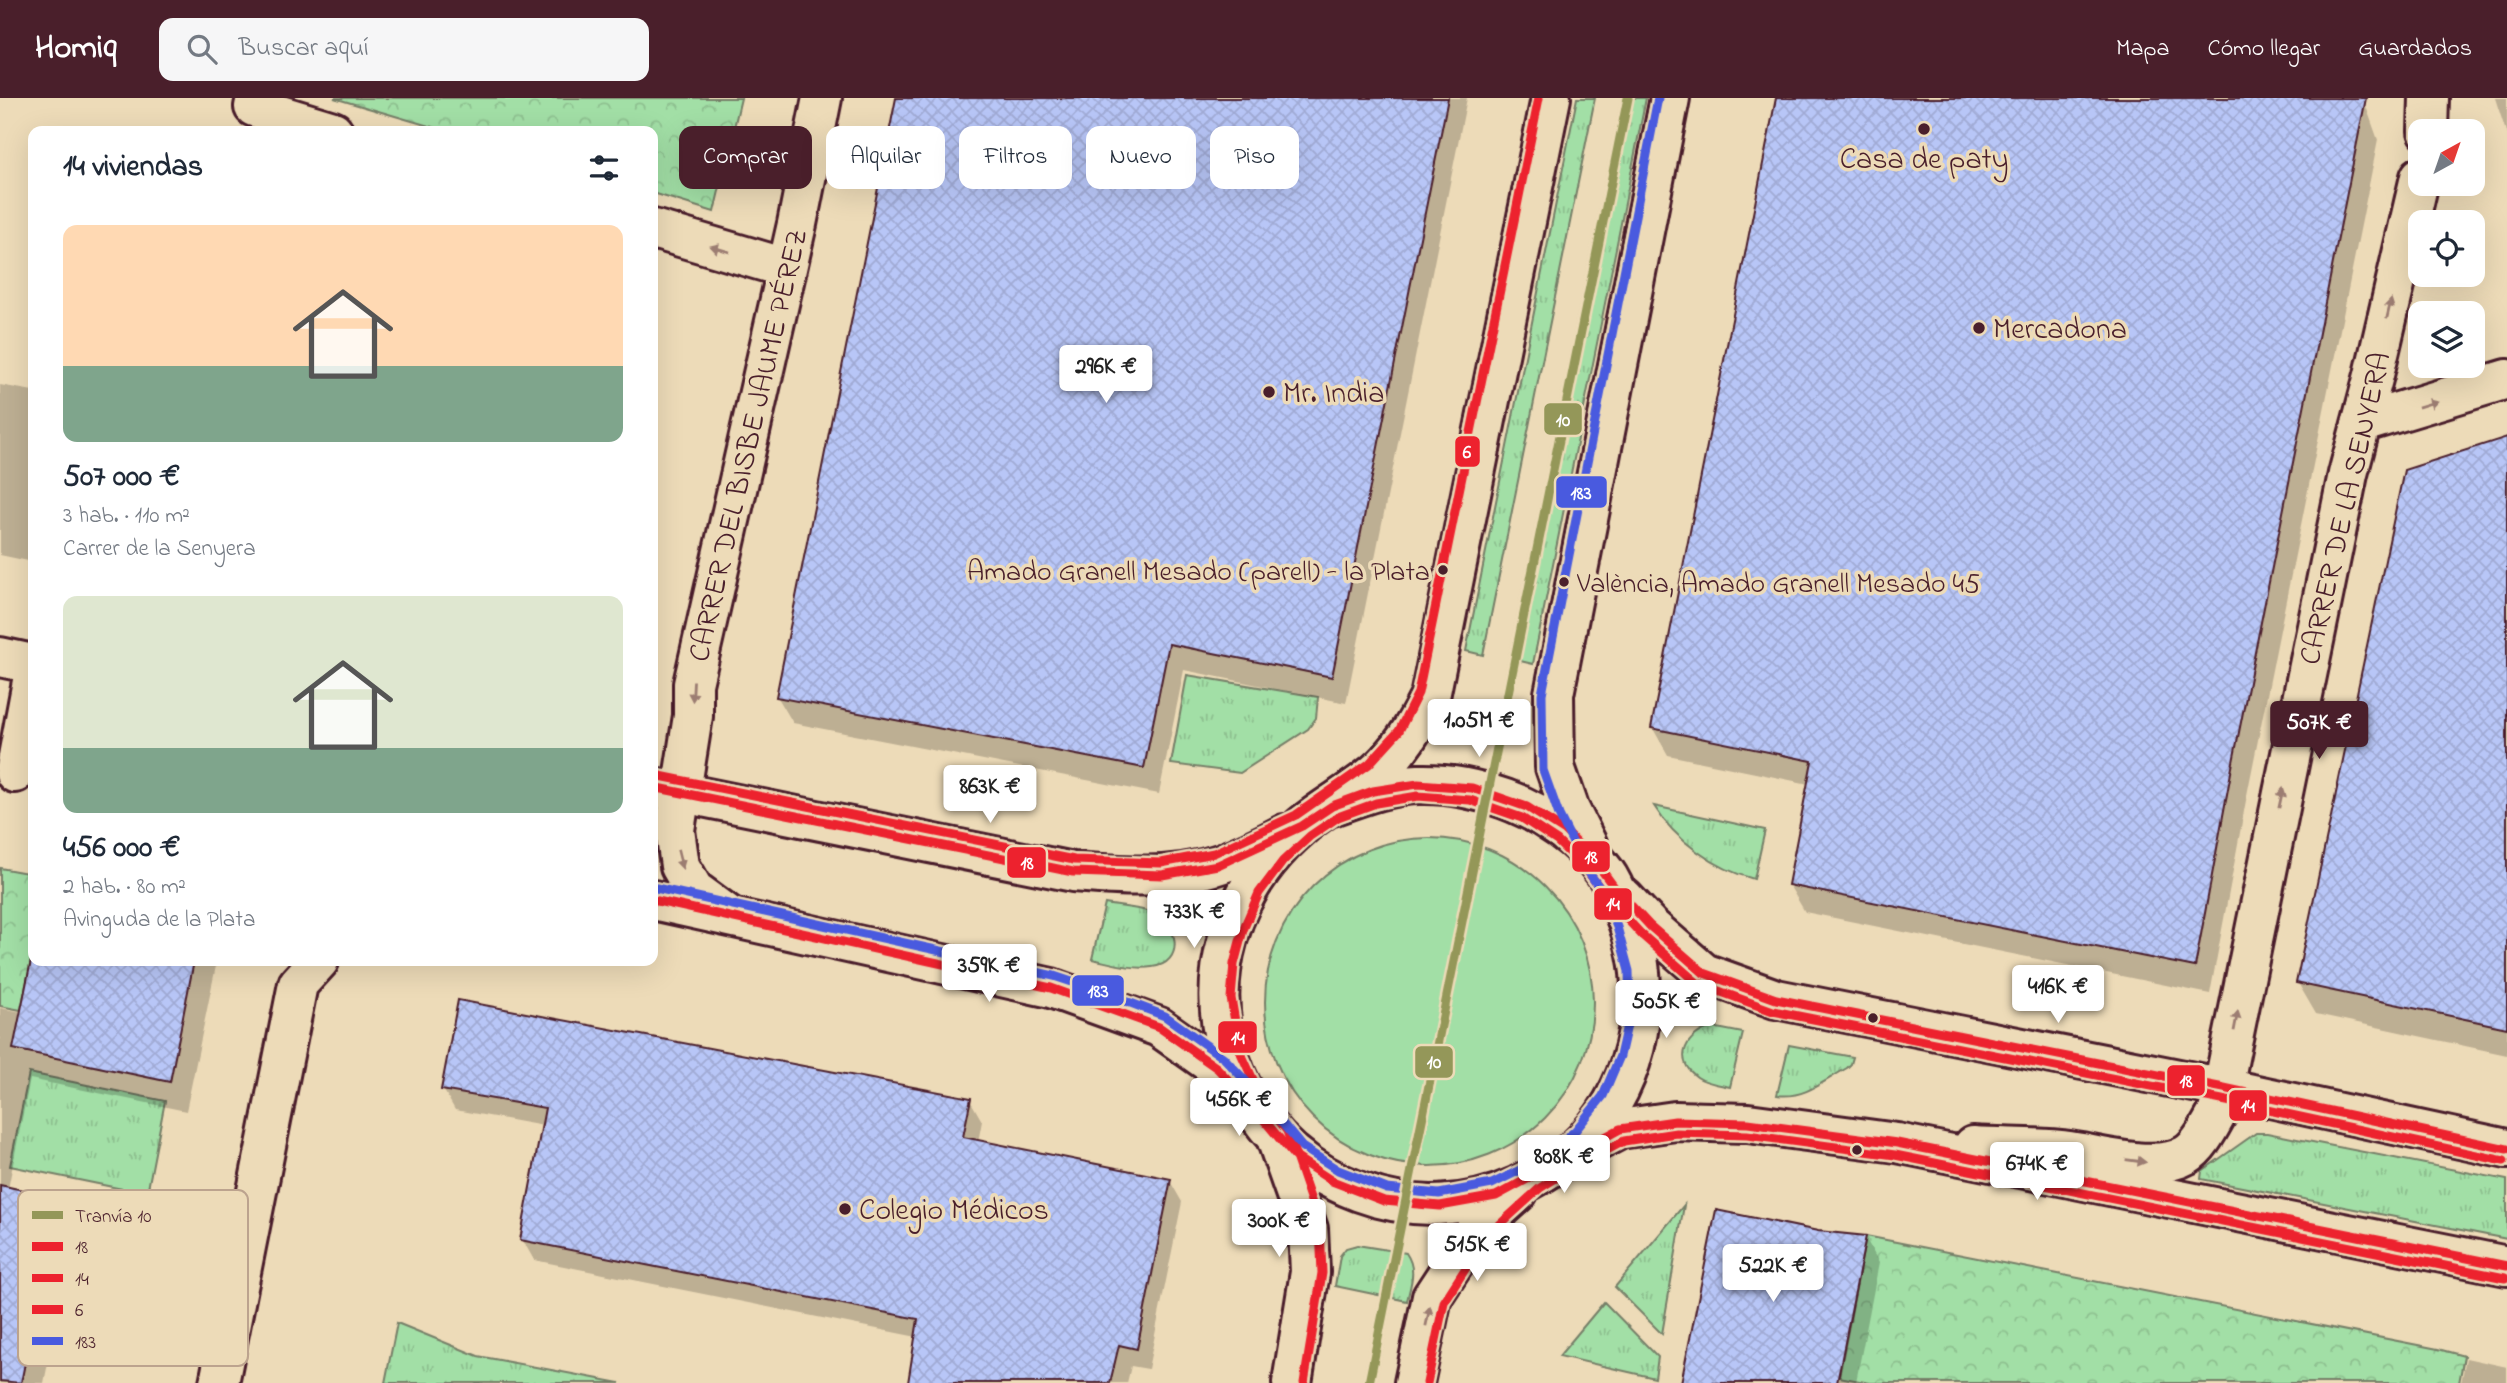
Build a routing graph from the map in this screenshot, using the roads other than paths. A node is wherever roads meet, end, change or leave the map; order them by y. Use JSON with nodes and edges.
{"nodes":[{"id":1,"x":822,"y":98,"type":"edge"},
{"id":2,"x":1551,"y":98,"type":"edge"},
{"id":3,"x":1670,"y":98,"type":"edge"},
{"id":4,"x":2429,"y":98,"type":"edge"},
{"id":5,"x":246,"y":101,"type":"edge"},
{"id":6,"x":2428,"y":119,"type":"edge"},
{"id":7,"x":318,"y":126,"type":"edge"},
{"id":8,"x":2416,"y":196,"type":"edge"},
{"id":9,"x":658,"y":230,"type":"edge"},
{"id":10,"x":786,"y":268,"type":"junction"},
{"id":11,"x":2507,"y":379,"type":"edge"},
{"id":12,"x":2362,"y":423,"type":"junction"},
{"id":13,"x":0,"y":657,"type":"edge"},
{"id":14,"x":28,"y":663,"type":"edge"},
{"id":15,"x":28,"y":705,"type":"edge"},
{"id":16,"x":16,"y":773,"type":"edge"},
{"id":17,"x":666,"y":790,"type":"edge"},
{"id":18,"x":1317,"y":816,"type":"junction"},
{"id":19,"x":1604,"y":874,"type":"junction"},
{"id":20,"x":658,"y":901,"type":"edge"},
{"id":21,"x":727,"y":915,"type":"junction"},
{"id":22,"x":302,"y":969,"type":"edge"},
{"id":23,"x":2224,"y":1088,"type":"junction"},
{"id":24,"x":1250,"y":1104,"type":"junction"},
{"id":25,"x":1276,"y":1136,"type":"junction"},
{"id":26,"x":1898,"y":1143,"type":"junction"},
{"id":27,"x":2507,"y":1149,"type":"edge"},
{"id":28,"x":1547,"y":1169,"type":"junction"},
{"id":29,"x":248,"y":1238,"type":"edge"},
{"id":30,"x":2507,"y":1266,"type":"edge"},
{"id":31,"x":1292,"y":1383,"type":"edge"},
{"id":32,"x":1414,"y":1383,"type":"edge"}],
"edges":[{"from":1,"to":10,"type":"main road","name":"CARRER DEL BISBE JAUME PÉREZ"},
{"from":2,"to":18,"type":"main road"},
{"from":3,"to":19,"type":"main road"},
{"from":4,"to":6,"type":"main road"},
{"from":5,"to":7,"type":"main road"},
{"from":12,"to":8,"type":"main road","name":"CARRER DE LA SENYERA","one_way":true},
{"from":10,"to":9,"type":"main road","one_way":true},
{"from":10,"to":17,"type":"main road","name":"CARRER DEL BISBE JAUME PÉREZ","one_way":true},
{"from":12,"to":11,"type":"main road","one_way":true},
{"from":23,"to":12,"type":"main road","name":"CARRER DE LA SENYERA","one_way":true},
{"from":13,"to":14,"type":"main road"},
{"from":15,"to":16,"type":"main road"},
{"from":17,"to":18,"type":"main road"},
{"from":17,"to":21,"type":"main road","name":"CARRER DEL BISBE JAUME PÉREZ","one_way":true},
{"from":18,"to":19,"type":"main road"},
{"from":18,"to":24,"type":"main road"},
{"from":19,"to":23,"type":"main road"},
{"from":19,"to":28,"type":"main road"},
{"from":20,"to":21,"type":"main road"},
{"from":21,"to":24,"type":"main road"},
{"from":22,"to":29,"type":"main road"},
{"from":26,"to":23,"type":"main road","name":"CARRER DE LA SENYERA","one_way":true},
{"from":23,"to":27,"type":"main road"},
{"from":24,"to":25,"type":"main road"},
{"from":25,"to":28,"type":"main road"},
{"from":25,"to":31,"type":"main road"},
{"from":26,"to":28,"type":"main road"},
{"from":26,"to":30,"type":"main road"},
{"from":32,"to":28,"type":"main road","one_way":true}]}
